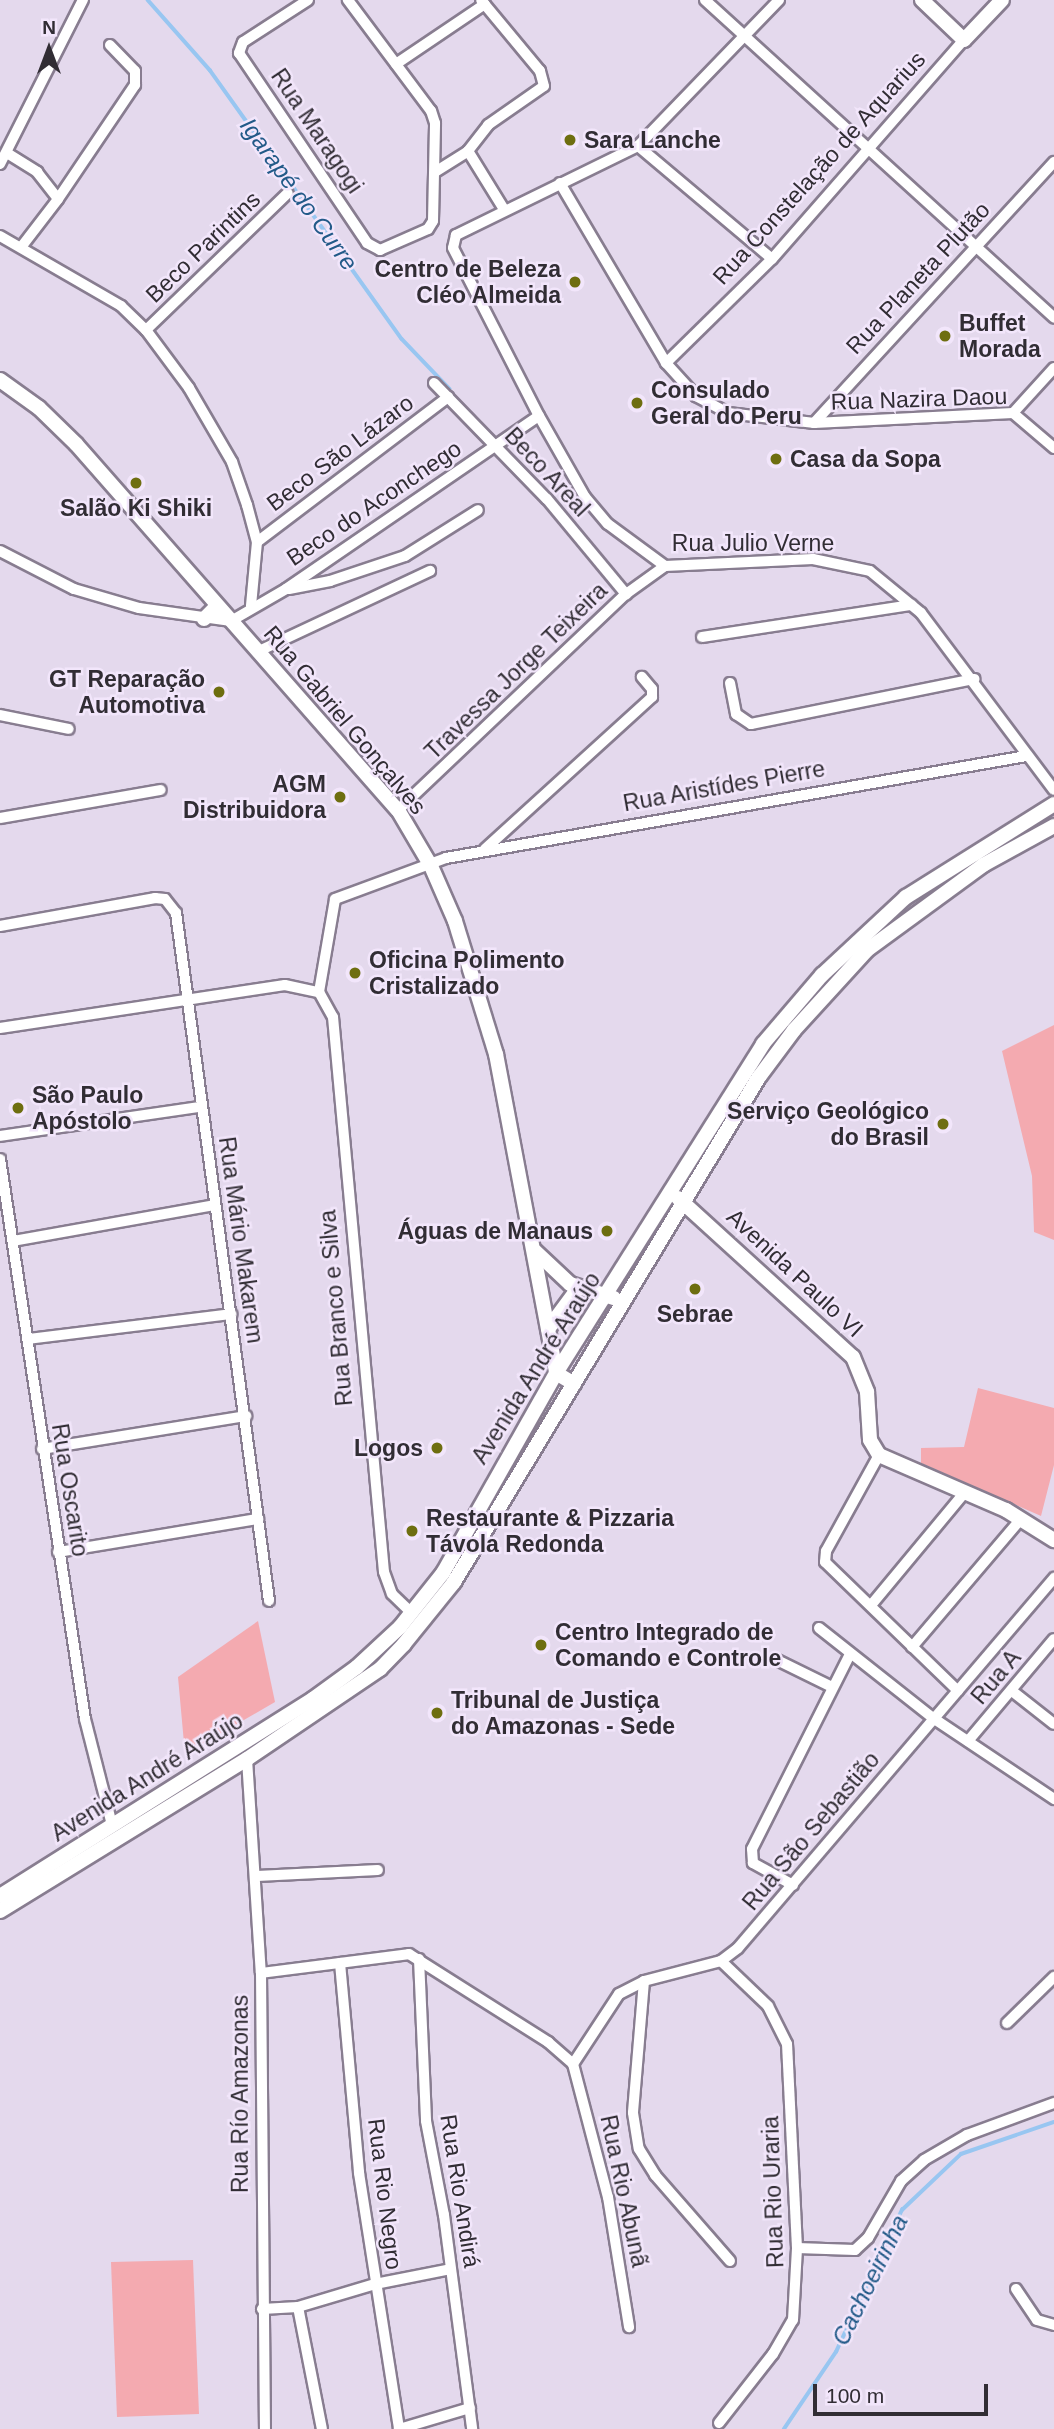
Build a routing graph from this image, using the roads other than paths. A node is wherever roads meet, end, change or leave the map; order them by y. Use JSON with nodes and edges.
{"nodes":[{"id":1,"x":83,"y":0,"type":"edge"},
{"id":2,"x":308,"y":0,"type":"edge"},
{"id":3,"x":348,"y":0,"type":"edge"},
{"id":4,"x":705,"y":0,"type":"edge"},
{"id":5,"x":779,"y":0,"type":"edge"},
{"id":6,"x":922,"y":0,"type":"edge"},
{"id":7,"x":1002,"y":0,"type":"edge"},
{"id":8,"x":483,"y":2,"type":"edge"},
{"id":9,"x":746,"y":37,"type":"junction"},
{"id":10,"x":964,"y":40,"type":"junction"},
{"id":11,"x":110,"y":46,"type":"dead end"},
{"id":12,"x":396,"y":65,"type":"junction"},
{"id":13,"x":638,"y":146,"type":"junction"},
{"id":14,"x":468,"y":150,"type":"junction"},
{"id":15,"x":869,"y":151,"type":"junction"},
{"id":16,"x":6,"y":153,"type":"junction"},
{"id":17,"x":1054,"y":162,"type":"edge"},
{"id":18,"x":0,"y":164,"type":"edge"},
{"id":19,"x":435,"y":172,"type":"junction"},
{"id":20,"x":560,"y":183,"type":"junction"},
{"id":21,"x":288,"y":193,"type":"dead end"},
{"id":22,"x":58,"y":199,"type":"junction"},
{"id":23,"x":505,"y":211,"type":"junction"},
{"id":24,"x":0,"y":236,"type":"edge"},
{"id":25,"x":22,"y":246,"type":"junction"},
{"id":26,"x":975,"y":246,"type":"junction"},
{"id":27,"x":772,"y":258,"type":"junction"},
{"id":28,"x":1054,"y":318,"type":"edge"},
{"id":29,"x":146,"y":330,"type":"junction"},
{"id":30,"x":666,"y":363,"type":"junction"},
{"id":31,"x":1054,"y":368,"type":"edge"},
{"id":32,"x":0,"y":380,"type":"edge"},
{"id":33,"x":434,"y":383,"type":"dead end"},
{"id":34,"x":448,"y":397,"type":"junction"},
{"id":35,"x":1013,"y":413,"type":"junction"},
{"id":36,"x":538,"y":416,"type":"junction"},
{"id":37,"x":814,"y":423,"type":"junction"},
{"id":38,"x":495,"y":446,"type":"junction"},
{"id":39,"x":1054,"y":448,"type":"edge"},
{"id":40,"x":478,"y":510,"type":"dead end"},
{"id":41,"x":257,"y":542,"type":"junction"},
{"id":42,"x":0,"y":551,"type":"edge"},
{"id":43,"x":665,"y":566,"type":"junction"},
{"id":44,"x":430,"y":571,"type":"dead end"},
{"id":45,"x":286,"y":589,"type":"junction"},
{"id":46,"x":626,"y":594,"type":"junction"},
{"id":47,"x":912,"y":605,"type":"junction"},
{"id":48,"x":217,"y":606,"type":"junction"},
{"id":49,"x":251,"y":606,"type":"junction"},
{"id":50,"x":204,"y":619,"type":"junction"},
{"id":51,"x":231,"y":621,"type":"junction"},
{"id":52,"x":702,"y":637,"type":"dead end"},
{"id":53,"x":259,"y":651,"type":"junction"},
{"id":54,"x":642,"y":677,"type":"dead end"},
{"id":55,"x":975,"y":679,"type":"junction"},
{"id":56,"x":730,"y":684,"type":"dead end"},
{"id":57,"x":0,"y":715,"type":"edge"},
{"id":58,"x":69,"y":729,"type":"dead end"},
{"id":59,"x":1026,"y":756,"type":"junction"},
{"id":60,"x":162,"y":790,"type":"dead end"},
{"id":61,"x":1054,"y":790,"type":"edge"},
{"id":62,"x":1054,"y":804,"type":"edge"},
{"id":63,"x":398,"y":810,"type":"junction"},
{"id":64,"x":0,"y":817,"type":"edge"},
{"id":65,"x":1054,"y":826,"type":"edge"},
{"id":66,"x":485,"y":849,"type":"junction"},
{"id":67,"x":431,"y":866,"type":"junction"},
{"id":68,"x":0,"y":926,"type":"edge"},
{"id":69,"x":320,"y":992,"type":"junction"},
{"id":70,"x":187,"y":1001,"type":"junction"},
{"id":71,"x":0,"y":1028,"type":"edge"},
{"id":72,"x":200,"y":1107,"type":"junction"},
{"id":73,"x":0,"y":1136,"type":"edge"},
{"id":74,"x":0,"y":1159,"type":"edge"},
{"id":75,"x":672,"y":1192,"type":"junction"},
{"id":76,"x":684,"y":1202,"type":"junction"},
{"id":77,"x":215,"y":1205,"type":"junction"},
{"id":78,"x":13,"y":1241,"type":"junction"},
{"id":79,"x":535,"y":1251,"type":"junction"},
{"id":80,"x":579,"y":1287,"type":"junction"},
{"id":81,"x":608,"y":1295,"type":"junction"},
{"id":82,"x":625,"y":1303,"type":"junction"},
{"id":83,"x":231,"y":1314,"type":"junction"},
{"id":84,"x":548,"y":1329,"type":"junction"},
{"id":85,"x":28,"y":1339,"type":"junction"},
{"id":86,"x":556,"y":1373,"type":"junction"},
{"id":87,"x":574,"y":1384,"type":"junction"},
{"id":88,"x":246,"y":1416,"type":"junction"},
{"id":89,"x":42,"y":1449,"type":"junction"},
{"id":90,"x":879,"y":1455,"type":"junction"},
{"id":91,"x":964,"y":1493,"type":"junction"},
{"id":92,"x":258,"y":1519,"type":"junction"},
{"id":93,"x":1021,"y":1519,"type":"junction"},
{"id":94,"x":1054,"y":1540,"type":"edge"},
{"id":95,"x":58,"y":1552,"type":"junction"},
{"id":96,"x":1054,"y":1578,"type":"edge"},
{"id":97,"x":269,"y":1601,"type":"dead end"},
{"id":98,"x":872,"y":1604,"type":"junction"},
{"id":99,"x":412,"y":1613,"type":"junction"},
{"id":100,"x":819,"y":1628,"type":"dead end"},
{"id":101,"x":1054,"y":1640,"type":"edge"},
{"id":102,"x":912,"y":1647,"type":"junction"},
{"id":103,"x":849,"y":1656,"type":"junction"},
{"id":104,"x":777,"y":1660,"type":"dead end"},
{"id":105,"x":830,"y":1686,"type":"junction"},
{"id":106,"x":958,"y":1691,"type":"junction"},
{"id":107,"x":1012,"y":1691,"type":"junction"},
{"id":108,"x":933,"y":1718,"type":"junction"},
{"id":109,"x":1054,"y":1724,"type":"edge"},
{"id":110,"x":968,"y":1741,"type":"junction"},
{"id":111,"x":247,"y":1759,"type":"junction"},
{"id":112,"x":1054,"y":1799,"type":"edge"},
{"id":113,"x":112,"y":1825,"type":"junction"},
{"id":114,"x":378,"y":1870,"type":"dead end"},
{"id":115,"x":257,"y":1876,"type":"junction"},
{"id":116,"x":793,"y":1885,"type":"junction"},
{"id":117,"x":0,"y":1896,"type":"edge"},
{"id":118,"x":0,"y":1911,"type":"edge"},
{"id":119,"x":419,"y":1959,"type":"junction"},
{"id":120,"x":720,"y":1961,"type":"junction"},
{"id":121,"x":340,"y":1963,"type":"junction"},
{"id":122,"x":261,"y":1973,"type":"junction"},
{"id":123,"x":1054,"y":1977,"type":"edge"},
{"id":124,"x":644,"y":1981,"type":"junction"},
{"id":125,"x":1007,"y":2023,"type":"dead end"},
{"id":126,"x":573,"y":2064,"type":"junction"},
{"id":127,"x":1054,"y":2103,"type":"edge"},
{"id":128,"x":797,"y":2249,"type":"junction"},
{"id":129,"x":730,"y":2261,"type":"dead end"},
{"id":130,"x":451,"y":2269,"type":"junction"},
{"id":131,"x":375,"y":2284,"type":"junction"},
{"id":132,"x":1016,"y":2289,"type":"dead end"},
{"id":133,"x":298,"y":2307,"type":"junction"},
{"id":134,"x":262,"y":2309,"type":"junction"},
{"id":135,"x":1054,"y":2325,"type":"edge"},
{"id":136,"x":629,"y":2327,"type":"dead end"},
{"id":137,"x":470,"y":2408,"type":"junction"},
{"id":138,"x":719,"y":2423,"type":"dead end"},
{"id":139,"x":265,"y":2429,"type":"edge"},
{"id":140,"x":322,"y":2429,"type":"edge"},
{"id":141,"x":399,"y":2429,"type":"edge"},
{"id":142,"x":472,"y":2429,"type":"edge"}],
"edges":[{"from":1,"to":16,"type":"street"},
{"from":2,"to":19,"type":"street","name":"Rua Maragogi"},
{"from":3,"to":12,"type":"street"},
{"from":4,"to":9,"type":"street"},
{"from":5,"to":9,"type":"street"},
{"from":6,"to":10,"type":"main road"},
{"from":7,"to":10,"type":"main road","name":"Rua Constelação de Aquarius"},
{"from":8,"to":12,"type":"street"},
{"from":8,"to":14,"type":"street"},
{"from":9,"to":13,"type":"street"},
{"from":9,"to":15,"type":"street"},
{"from":10,"to":15,"type":"street","name":"Rua Constelação de Aquarius"},
{"from":11,"to":22,"type":"street"},
{"from":12,"to":19,"type":"street"},
{"from":13,"to":20,"type":"street"},
{"from":13,"to":27,"type":"street"},
{"from":14,"to":19,"type":"street"},
{"from":14,"to":23,"type":"street"},
{"from":15,"to":26,"type":"street"},
{"from":15,"to":27,"type":"street","name":"Rua Constelação de Aquarius"},
{"from":16,"to":18,"type":"street"},
{"from":16,"to":22,"type":"street"},
{"from":17,"to":26,"type":"street","name":"Rua Planeta Plutão"},
{"from":20,"to":23,"type":"street"},
{"from":20,"to":30,"type":"street","name":"Rua Nazira Daou"},
{"from":21,"to":29,"type":"street","name":"Beco Parintins"},
{"from":22,"to":25,"type":"street"},
{"from":23,"to":36,"type":"street","name":"Rua Julio Verne"},
{"from":24,"to":25,"type":"street"},
{"from":25,"to":29,"type":"street"},
{"from":26,"to":28,"type":"street"},
{"from":26,"to":37,"type":"street","name":"Rua Planeta Plutão"},
{"from":27,"to":30,"type":"street","name":"Rua Constelação de Aquarius"},
{"from":29,"to":41,"type":"street"},
{"from":30,"to":37,"type":"street","name":"Rua Nazira Daou"},
{"from":31,"to":35,"type":"street"},
{"from":32,"to":48,"type":"main road","name":"Rua Gabriel Gonçalves"},
{"from":33,"to":34,"type":"street","name":"Beco Areal"},
{"from":34,"to":38,"type":"street","name":"Beco Areal"},
{"from":34,"to":41,"type":"street","name":"Beco São Lázaro"},
{"from":35,"to":37,"type":"street","name":"Rua Nazira Daou"},
{"from":35,"to":39,"type":"street","name":"Rua Nazira Daou"},
{"from":36,"to":38,"type":"street","name":"Beco do Aconchego"},
{"from":36,"to":43,"type":"street","name":"Rua Julio Verne"},
{"from":38,"to":45,"type":"street","name":"Beco do Aconchego"},
{"from":38,"to":46,"type":"street","name":"Beco Areal"},
{"from":40,"to":45,"type":"street"},
{"from":41,"to":49,"type":"street"},
{"from":42,"to":50,"type":"street"},
{"from":43,"to":46,"type":"street","name":"Travessa Jorge Teixeira"},
{"from":43,"to":47,"type":"street","name":"Rua Julio Verne"},
{"from":44,"to":53,"type":"street"},
{"from":45,"to":49,"type":"street","name":"Beco do Aconchego"},
{"from":46,"to":63,"type":"street","name":"Travessa Jorge Teixeira"},
{"from":47,"to":52,"type":"street"},
{"from":47,"to":55,"type":"street","name":"Rua Julio Verne"},
{"from":48,"to":50,"type":"main road"},
{"from":48,"to":51,"type":"main road","name":"Rua Gabriel Gonçalves"},
{"from":49,"to":51,"type":"street","name":"Beco do Aconchego"},
{"from":50,"to":51,"type":"street"},
{"from":51,"to":53,"type":"main road","name":"Rua Gabriel Gonçalves"},
{"from":53,"to":63,"type":"main road","name":"Rua Gabriel Gonçalves"},
{"from":54,"to":66,"type":"street"},
{"from":55,"to":56,"type":"street"},
{"from":55,"to":59,"type":"street","name":"Rua Julio Verne"},
{"from":57,"to":58,"type":"street"},
{"from":59,"to":61,"type":"street","name":"Rua Julio Verne"},
{"from":59,"to":66,"type":"street","name":"Rua Aristídes Pierre"},
{"from":60,"to":64,"type":"street"},
{"from":62,"to":75,"type":"main road","name":"Avenida André Araújo"},
{"from":63,"to":67,"type":"main road","name":"Rua Gabriel Gonçalves"},
{"from":65,"to":76,"type":"main road","name":"Avenida André Araújo"},
{"from":66,"to":67,"type":"street","name":"Rua Aristídes Pierre"},
{"from":67,"to":69,"type":"street","name":"Rua Aristídes Pierre"},
{"from":67,"to":79,"type":"main road","name":"Rua Gabriel Gonçalves"},
{"from":68,"to":70,"type":"street","name":"Rua Mário Makarem"},
{"from":69,"to":70,"type":"street"},
{"from":69,"to":99,"type":"street","name":"Rua Branco e Silva"},
{"from":70,"to":71,"type":"street"},
{"from":70,"to":72,"type":"street","name":"Rua Mário Makarem"},
{"from":72,"to":73,"type":"street"},
{"from":72,"to":77,"type":"street","name":"Rua Mário Makarem"},
{"from":74,"to":78,"type":"street","name":"Rua Oscarito"},
{"from":75,"to":76,"type":"main road","name":"Avenida Paulo VI"},
{"from":75,"to":81,"type":"main road","name":"Avenida André Araújo"},
{"from":76,"to":82,"type":"main road","name":"Avenida André Araújo"},
{"from":76,"to":90,"type":"main road","name":"Avenida Paulo VI"},
{"from":77,"to":78,"type":"street"},
{"from":77,"to":83,"type":"street","name":"Rua Mário Makarem"},
{"from":78,"to":85,"type":"street","name":"Rua Oscarito"},
{"from":79,"to":80,"type":"main road"},
{"from":79,"to":84,"type":"main road","name":"Rua Gabriel Gonçalves"},
{"from":80,"to":81,"type":"main road"},
{"from":80,"to":84,"type":"main road"},
{"from":81,"to":82,"type":"main road"},
{"from":81,"to":86,"type":"main road","name":"Avenida André Araújo"},
{"from":82,"to":87,"type":"main road","name":"Avenida André Araújo"},
{"from":83,"to":85,"type":"street"},
{"from":83,"to":88,"type":"street","name":"Rua Mário Makarem"},
{"from":84,"to":86,"type":"main road","name":"Rua Gabriel Gonçalves"},
{"from":85,"to":89,"type":"street","name":"Rua Oscarito"},
{"from":86,"to":87,"type":"main road"},
{"from":86,"to":99,"type":"main road","name":"Avenida André Araújo"},
{"from":87,"to":111,"type":"main road","name":"Avenida André Araújo"},
{"from":88,"to":89,"type":"street"},
{"from":88,"to":92,"type":"street","name":"Rua Mário Makarem"},
{"from":89,"to":95,"type":"street","name":"Rua Oscarito"},
{"from":90,"to":91,"type":"main road"},
{"from":90,"to":98,"type":"street"},
{"from":91,"to":93,"type":"main road"},
{"from":91,"to":98,"type":"street"},
{"from":92,"to":95,"type":"street"},
{"from":92,"to":97,"type":"street","name":"Rua Mário Makarem"},
{"from":93,"to":94,"type":"main road"},
{"from":93,"to":102,"type":"street"},
{"from":95,"to":113,"type":"street","name":"Rua Oscarito"},
{"from":96,"to":106,"type":"street","name":"Rua São Sebastião"},
{"from":98,"to":102,"type":"street"},
{"from":99,"to":113,"type":"main road","name":"Avenida André Araújo"},
{"from":100,"to":103,"type":"street"},
{"from":101,"to":107,"type":"street","name":"Rua A"},
{"from":102,"to":106,"type":"street"},
{"from":103,"to":105,"type":"street"},
{"from":103,"to":108,"type":"street"},
{"from":104,"to":105,"type":"street"},
{"from":105,"to":116,"type":"street"},
{"from":106,"to":108,"type":"street","name":"Rua São Sebastião"},
{"from":107,"to":109,"type":"street"},
{"from":107,"to":110,"type":"street","name":"Rua A"},
{"from":108,"to":110,"type":"street"},
{"from":108,"to":116,"type":"street","name":"Rua São Sebastião"},
{"from":110,"to":112,"type":"street"},
{"from":111,"to":115,"type":"street","name":"Rua Río Amazonas"},
{"from":111,"to":118,"type":"main road","name":"Avenida André Araújo"},
{"from":113,"to":117,"type":"main road","name":"Avenida André Araújo"},
{"from":114,"to":115,"type":"street"},
{"from":115,"to":122,"type":"street","name":"Rua Río Amazonas"},
{"from":116,"to":120,"type":"street","name":"Rua São Sebastião"},
{"from":119,"to":121,"type":"street"},
{"from":119,"to":126,"type":"street"},
{"from":119,"to":130,"type":"street","name":"Rua Rio Andirá"},
{"from":120,"to":124,"type":"street","name":"Rua São Sebastião"},
{"from":120,"to":128,"type":"street","name":"Rua Rio Uraria"},
{"from":121,"to":122,"type":"street"},
{"from":121,"to":131,"type":"street","name":"Rua Rio Negro"},
{"from":122,"to":134,"type":"street","name":"Rua Río Amazonas"},
{"from":123,"to":125,"type":"street"},
{"from":124,"to":126,"type":"street","name":"Rua São Sebastião"},
{"from":124,"to":129,"type":"street"},
{"from":126,"to":136,"type":"street","name":"Rua Rio Abunã"},
{"from":127,"to":128,"type":"street"},
{"from":128,"to":138,"type":"street","name":"Rua Rio Uraria"},
{"from":130,"to":131,"type":"street"},
{"from":130,"to":137,"type":"street","name":"Rua Rio Andirá"},
{"from":131,"to":133,"type":"street"},
{"from":131,"to":141,"type":"street","name":"Rua Rio Negro"},
{"from":132,"to":135,"type":"street"},
{"from":133,"to":134,"type":"street"},
{"from":133,"to":140,"type":"street"},
{"from":134,"to":139,"type":"street","name":"Rua Río Amazonas"},
{"from":137,"to":141,"type":"street"},
{"from":137,"to":142,"type":"street","name":"Rua Rio Andirá"}]}
